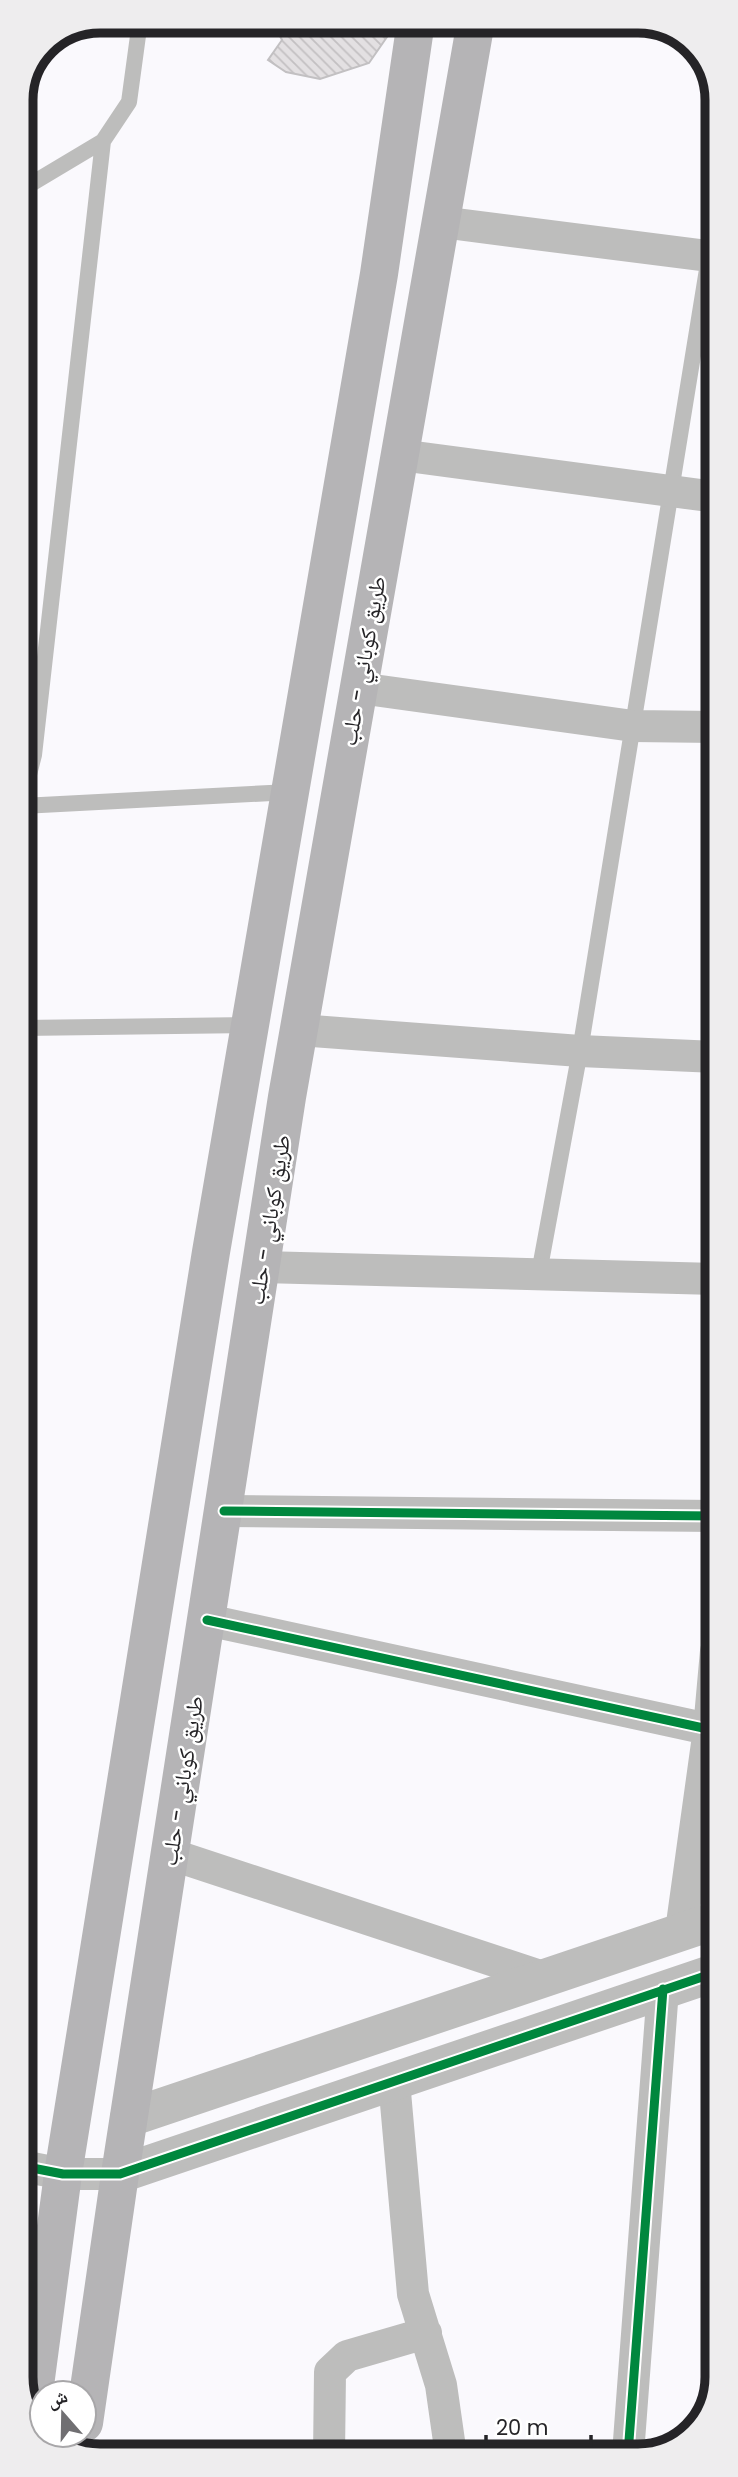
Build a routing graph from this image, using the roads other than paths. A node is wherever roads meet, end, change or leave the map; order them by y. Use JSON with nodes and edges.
{"nodes":[{"id":1,"x":138,"y":33,"type":"edge"},
{"id":2,"x":414,"y":33,"type":"edge"},
{"id":3,"x":474,"y":33,"type":"edge"},
{"id":4,"x":103,"y":141,"type":"junction"},
{"id":5,"x":33,"y":183,"type":"edge"},
{"id":6,"x":441,"y":222,"type":"junction"},
{"id":7,"x":705,"y":256,"type":"edge"},
{"id":8,"x":705,"y":302,"type":"edge"},
{"id":9,"x":400,"y":455,"type":"junction"},
{"id":10,"x":671,"y":491,"type":"junction"},
{"id":11,"x":705,"y":496,"type":"edge"},
{"id":12,"x":359,"y":688,"type":"junction"},
{"id":13,"x":633,"y":726,"type":"junction"},
{"id":14,"x":705,"y":727,"type":"edge"},
{"id":15,"x":33,"y":759,"type":"edge"},
{"id":16,"x":290,"y":792,"type":"junction"},
{"id":17,"x":33,"y":804,"type":"edge"},
{"id":18,"x":251,"y":1025,"type":"junction"},
{"id":19,"x":33,"y":1028,"type":"edge"},
{"id":20,"x":299,"y":1030,"type":"junction"},
{"id":21,"x":580,"y":1051,"type":"junction"},
{"id":22,"x":705,"y":1057,"type":"edge"},
{"id":23,"x":239,"y":1091,"type":"junction"},
{"id":24,"x":287,"y":1097,"type":"junction"},
{"id":25,"x":261,"y":1267,"type":"junction"},
{"id":26,"x":538,"y":1273,"type":"junction"},
{"id":27,"x":705,"y":1279,"type":"edge"},
{"id":28,"x":224,"y":1511,"type":"junction"},
{"id":29,"x":705,"y":1516,"type":"edge"},
{"id":30,"x":207,"y":1620,"type":"junction"},
{"id":31,"x":705,"y":1728,"type":"edge"},
{"id":32,"x":705,"y":1841,"type":"edge"},
{"id":33,"x":170,"y":1854,"type":"junction"},
{"id":34,"x":699,"y":1925,"type":"edge"},
{"id":35,"x":705,"y":1976,"type":"edge"},
{"id":36,"x":543,"y":1977,"type":"junction"},
{"id":37,"x":663,"y":1989,"type":"junction"},
{"id":38,"x":394,"y":2081,"type":"junction"},
{"id":39,"x":129,"y":2118,"type":"junction"},
{"id":40,"x":33,"y":2168,"type":"edge"},
{"id":41,"x":63,"y":2174,"type":"junction"},
{"id":42,"x":120,"y":2174,"type":"junction"},
{"id":43,"x":426,"y":2333,"type":"junction"},
{"id":44,"x":36,"y":2379,"type":"edge"},
{"id":45,"x":90,"y":2379,"type":"edge"},
{"id":46,"x":328,"y":2444,"type":"edge"},
{"id":47,"x":449,"y":2444,"type":"edge"},
{"id":48,"x":629,"y":2444,"type":"edge"}],
"edges":[{"from":1,"to":4,"type":"lane"},
{"from":2,"to":16,"type":"main road"},
{"from":3,"to":6,"type":"main road","name":"طريق كوباني - حلب"},
{"from":4,"to":5,"type":"lane"},
{"from":4,"to":15,"type":"lane"},
{"from":6,"to":7,"type":"street"},
{"from":6,"to":9,"type":"main road","name":"طريق كوباني - حلب"},
{"from":8,"to":10,"type":"lane"},
{"from":9,"to":10,"type":"street"},
{"from":9,"to":12,"type":"main road","name":"طريق كوباني - حلب"},
{"from":10,"to":11,"type":"street"},
{"from":10,"to":13,"type":"lane"},
{"from":12,"to":13,"type":"street"},
{"from":12,"to":20,"type":"main road","name":"طريق كوباني - حلب"},
{"from":13,"to":14,"type":"street"},
{"from":13,"to":21,"type":"lane"},
{"from":16,"to":17,"type":"lane"},
{"from":16,"to":18,"type":"main road"},
{"from":18,"to":19,"type":"lane"},
{"from":18,"to":23,"type":"main road"},
{"from":20,"to":21,"type":"street"},
{"from":20,"to":24,"type":"main road","name":"طريق كوباني - حلب"},
{"from":21,"to":22,"type":"street"},
{"from":21,"to":26,"type":"lane"},
{"from":23,"to":24,"type":"main road"},
{"from":23,"to":41,"type":"main road"},
{"from":24,"to":25,"type":"main road","name":"طريق كوباني - حلب"},
{"from":25,"to":26,"type":"street"},
{"from":25,"to":28,"type":"main road","name":"طريق كوباني - حلب"},
{"from":26,"to":27,"type":"street"},
{"from":28,"to":29,"type":"street"},
{"from":28,"to":30,"type":"main road","name":"طريق كوباني - حلب"},
{"from":30,"to":31,"type":"street"},
{"from":30,"to":33,"type":"main road","name":"طريق كوباني - حلب"},
{"from":32,"to":34,"type":"street"},
{"from":33,"to":36,"type":"street"},
{"from":33,"to":39,"type":"main road","name":"طريق كوباني - حلب"},
{"from":34,"to":36,"type":"street"},
{"from":35,"to":37,"type":"street"},
{"from":36,"to":39,"type":"street"},
{"from":37,"to":38,"type":"street"},
{"from":37,"to":48,"type":"street"},
{"from":38,"to":42,"type":"street"},
{"from":38,"to":43,"type":"street"},
{"from":39,"to":42,"type":"main road","name":"طريق كوباني - حلب"},
{"from":40,"to":41,"type":"street"},
{"from":41,"to":42,"type":"street"},
{"from":41,"to":44,"type":"main road"},
{"from":42,"to":45,"type":"main road","name":"طريق كوباني - حلب"},
{"from":43,"to":46,"type":"street"},
{"from":43,"to":47,"type":"street"}]}
